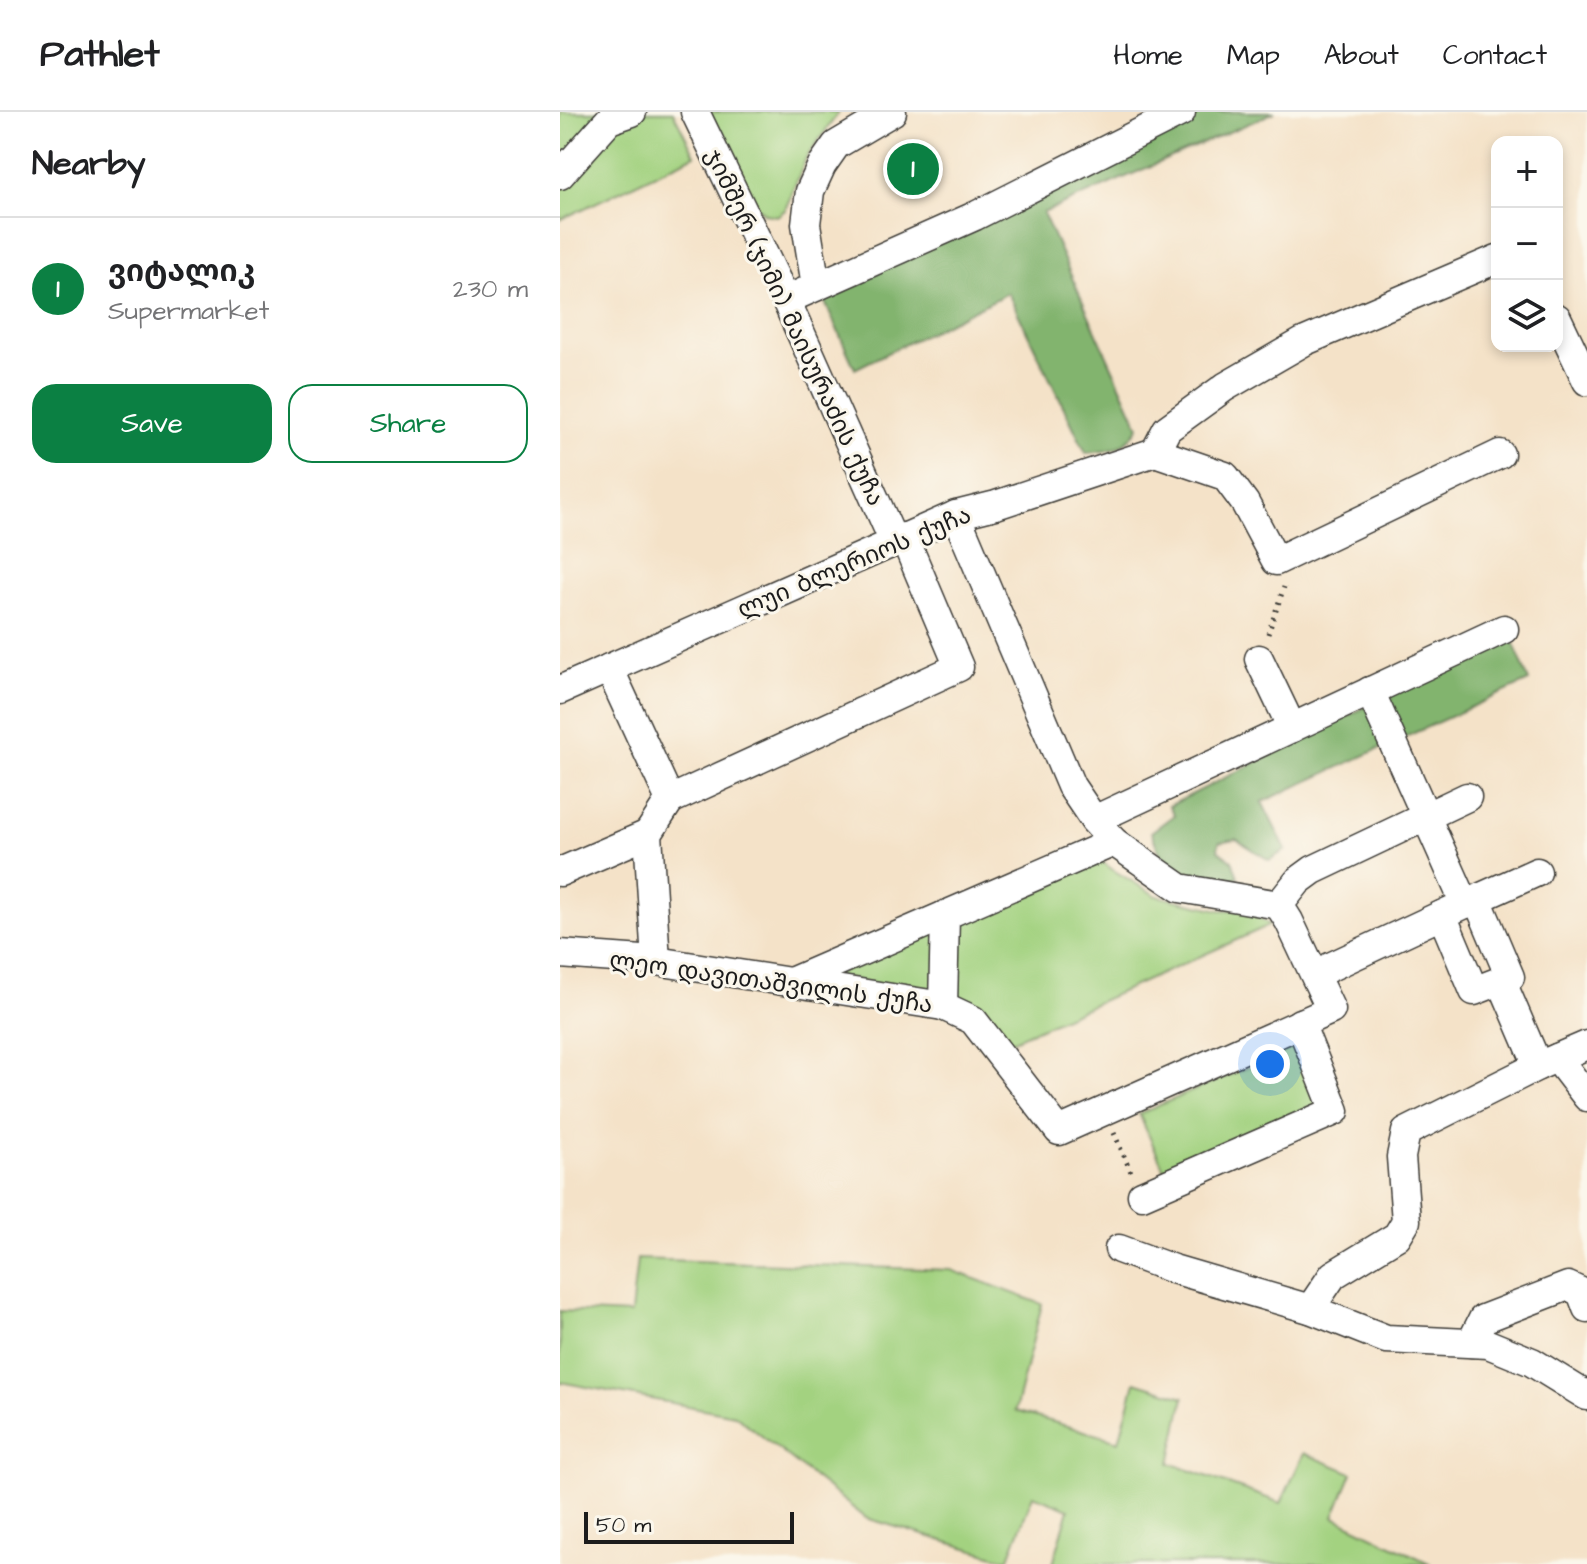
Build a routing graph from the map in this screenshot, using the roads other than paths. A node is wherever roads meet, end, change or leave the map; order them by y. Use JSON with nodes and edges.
{"nodes":[{"id":1,"x":632,"y":112,"type":"edge"},
{"id":2,"x":695,"y":112,"type":"edge"},
{"id":3,"x":892,"y":112,"type":"edge"},
{"id":4,"x":1181,"y":112,"type":"edge"},
{"id":5,"x":560,"y":175,"type":"edge"},
{"id":6,"x":1491,"y":262,"type":"edge"},
{"id":7,"x":816,"y":286,"type":"junction"},
{"id":8,"x":786,"y":300,"type":"junction"},
{"id":9,"x":1563,"y":331,"type":"edge"},
{"id":10,"x":1587,"y":381,"type":"edge"},
{"id":11,"x":1155,"y":452,"type":"junction"},
{"id":12,"x":1500,"y":454,"type":"dead end"},
{"id":13,"x":956,"y":515,"type":"junction"},
{"id":14,"x":899,"y":540,"type":"junction"},
{"id":15,"x":1504,"y":629,"type":"dead end"},
{"id":16,"x":1259,"y":659,"type":"road end"},
{"id":17,"x":609,"y":668,"type":"junction"},
{"id":18,"x":563,"y":680,"type":"edge"},
{"id":19,"x":1370,"y":691,"type":"junction"},
{"id":20,"x":1292,"y":728,"type":"junction"},
{"id":21,"x":1467,"y":797,"type":"dead end"},
{"id":22,"x":670,"y":800,"type":"junction"},
{"id":23,"x":1426,"y":816,"type":"junction"},
{"id":24,"x":1094,"y":820,"type":"junction"},
{"id":25,"x":648,"y":834,"type":"junction"},
{"id":26,"x":1114,"y":842,"type":"junction"},
{"id":27,"x":560,"y":872,"type":"edge"},
{"id":28,"x":1537,"y":872,"type":"dead end"},
{"id":29,"x":1279,"y":905,"type":"junction"},
{"id":30,"x":1462,"y":906,"type":"junction"},
{"id":31,"x":945,"y":915,"type":"junction"},
{"id":32,"x":560,"y":954,"type":"edge"},
{"id":33,"x":656,"y":961,"type":"junction"},
{"id":34,"x":1315,"y":974,"type":"junction"},
{"id":35,"x":1501,"y":980,"type":"junction"},
{"id":36,"x":793,"y":981,"type":"junction"},
{"id":37,"x":943,"y":1006,"type":"junction"},
{"id":38,"x":1300,"y":1023,"type":"junction"},
{"id":39,"x":1587,"y":1045,"type":"edge"},
{"id":40,"x":1548,"y":1062,"type":"junction"},
{"id":41,"x":1587,"y":1097,"type":"edge"},
{"id":42,"x":1142,"y":1195,"type":"dead end"},
{"id":43,"x":1119,"y":1249,"type":"dead end"},
{"id":44,"x":1587,"y":1308,"type":"edge"},
{"id":45,"x":1310,"y":1309,"type":"junction"},
{"id":46,"x":1471,"y":1343,"type":"junction"},
{"id":47,"x":1587,"y":1396,"type":"edge"}],
"edges":[{"from":1,"to":5,"type":"street"},
{"from":2,"to":8,"type":"street","name":"ჯიმშერ (ჯიმი) მაისურაძის ქუჩა"},
{"from":3,"to":7,"type":"street"},
{"from":4,"to":7,"type":"street"},
{"from":6,"to":11,"type":"street"},
{"from":7,"to":8,"type":"street"},
{"from":8,"to":14,"type":"street","name":"ჯიმშერ (ჯიმი) მაისურაძის ქუჩა"},
{"from":9,"to":10,"type":"street"},
{"from":11,"to":12,"type":"street"},
{"from":11,"to":13,"type":"street","name":"ლუი ბლერიოს ქუჩა"},
{"from":13,"to":14,"type":"street","name":"ლუი ბლერიოს ქუჩა"},
{"from":13,"to":24,"type":"street"},
{"from":14,"to":17,"type":"street","name":"ლუი ბლერიოს ქუჩა"},
{"from":14,"to":22,"type":"street","name":"ჯიმშერ (ჯიმი) მაისურაძის ქუჩა"},
{"from":15,"to":19,"type":"street"},
{"from":16,"to":20,"type":"street"},
{"from":17,"to":18,"type":"street","name":"ლუი ბლერიოს ქუჩა"},
{"from":17,"to":22,"type":"street"},
{"from":19,"to":20,"type":"street"},
{"from":19,"to":23,"type":"street"},
{"from":20,"to":24,"type":"street"},
{"from":21,"to":23,"type":"street"},
{"from":22,"to":25,"type":"street"},
{"from":23,"to":29,"type":"street"},
{"from":23,"to":30,"type":"street"},
{"from":24,"to":26,"type":"street"},
{"from":25,"to":27,"type":"street"},
{"from":25,"to":33,"type":"street"},
{"from":26,"to":29,"type":"street"},
{"from":26,"to":31,"type":"street"},
{"from":28,"to":30,"type":"street"},
{"from":29,"to":34,"type":"street"},
{"from":30,"to":34,"type":"street"},
{"from":30,"to":35,"type":"street"},
{"from":30,"to":35,"type":"street"},
{"from":31,"to":36,"type":"street"},
{"from":31,"to":37,"type":"street"},
{"from":32,"to":33,"type":"street","name":"ლეო დავითაშვილის ქუჩა"},
{"from":33,"to":36,"type":"street","name":"ლეო დავითაშვილის ქუჩა"},
{"from":34,"to":38,"type":"street","name":"ლეო დავითაშვილის ქუჩა"},
{"from":35,"to":40,"type":"street"},
{"from":36,"to":37,"type":"street","name":"ლეო დავითაშვილის ქუჩა"},
{"from":37,"to":38,"type":"street","name":"ლეო დავითაშვილის ქუჩა"},
{"from":38,"to":42,"type":"street"},
{"from":39,"to":40,"type":"street"},
{"from":40,"to":41,"type":"street"},
{"from":40,"to":45,"type":"street"},
{"from":43,"to":45,"type":"street"},
{"from":44,"to":46,"type":"street"},
{"from":45,"to":46,"type":"street"},
{"from":46,"to":47,"type":"street"}]}
